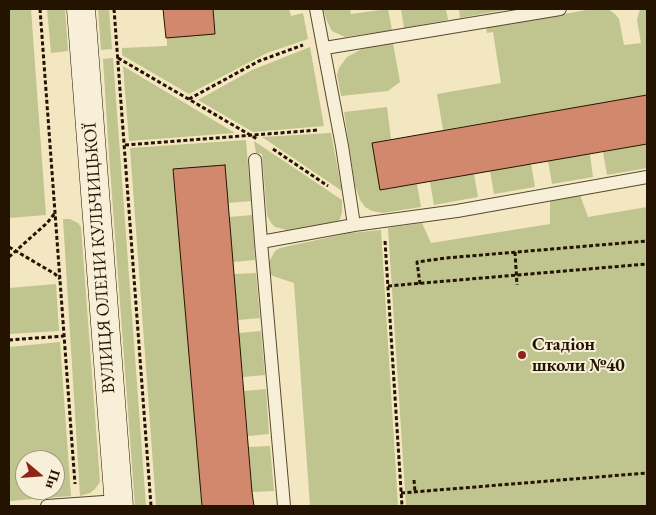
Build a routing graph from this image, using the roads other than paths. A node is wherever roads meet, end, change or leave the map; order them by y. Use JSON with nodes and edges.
{"nodes":[{"id":1,"x":82,"y":9,"type":"edge"},
{"id":2,"x":316,"y":9,"type":"edge"},
{"id":3,"x":560,"y":9,"type":"edge"},
{"id":4,"x":324,"y":43,"type":"junction"},
{"id":5,"x":255,"y":160,"type":"dead end"},
{"id":6,"x":647,"y":177,"type":"edge"},
{"id":7,"x":354,"y":224,"type":"junction"},
{"id":8,"x":261,"y":242,"type":"junction"},
{"id":9,"x":118,"y":503,"type":"edge"},
{"id":10,"x":47,"y":506,"type":"edge"},
{"id":11,"x":284,"y":506,"type":"edge"}],
"edges":[{"from":1,"to":9,"type":"street","name":"ВУЛИЦЯ ОЛЕНИ КУЛЬЧИЦЬКОЇ"},
{"from":2,"to":4,"type":"lane"},
{"from":3,"to":4,"type":"lane"},
{"from":4,"to":7,"type":"lane"},
{"from":5,"to":8,"type":"lane"},
{"from":6,"to":7,"type":"lane"},
{"from":7,"to":8,"type":"lane"},
{"from":8,"to":11,"type":"lane"},
{"from":9,"to":10,"type":"lane"}]}
